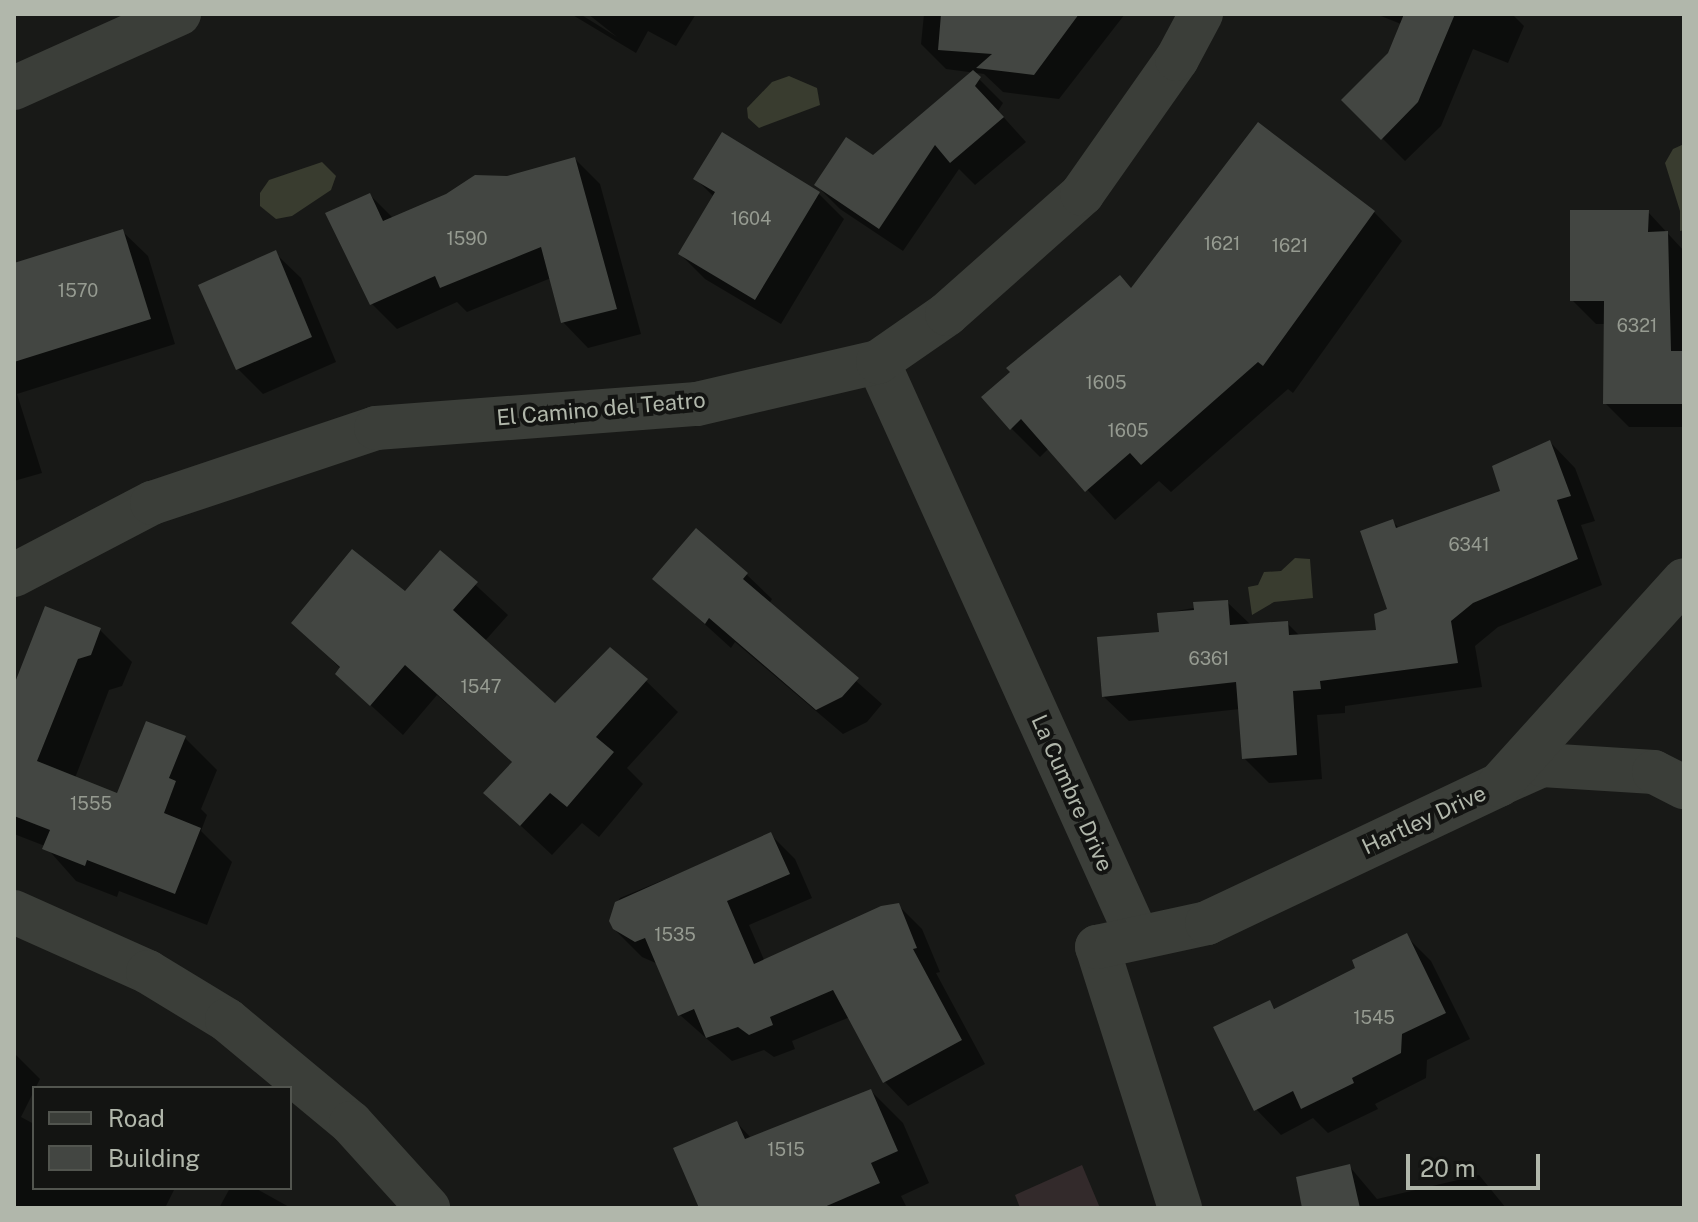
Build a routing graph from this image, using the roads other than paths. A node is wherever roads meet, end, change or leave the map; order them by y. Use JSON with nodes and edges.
{"nodes":[{"id":1,"x":179,"y":14,"type":"edge"},
{"id":2,"x":1201,"y":14,"type":"edge"},
{"id":3,"x":14,"y":88,"type":"edge"},
{"id":4,"x":878,"y":362,"type":"junction"},
{"id":5,"x":14,"y":575,"type":"edge"},
{"id":6,"x":1684,"y":580,"type":"edge"},
{"id":7,"x":1499,"y":785,"type":"junction"},
{"id":8,"x":1684,"y":787,"type":"edge"},
{"id":9,"x":14,"y":912,"type":"edge"},
{"id":10,"x":1137,"y":936,"type":"junction"},
{"id":11,"x":428,"y":1208,"type":"edge"},
{"id":12,"x":1180,"y":1208,"type":"edge"}],
"edges":[{"from":1,"to":3,"type":"street"},
{"from":2,"to":4,"type":"street","name":"El Camino del Teatro"},
{"from":4,"to":5,"type":"street","name":"El Camino del Teatro"},
{"from":4,"to":10,"type":"street","name":"La Cumbre Drive"},
{"from":6,"to":7,"type":"street","name":"Hartley Drive"},
{"from":7,"to":8,"type":"street"},
{"from":7,"to":10,"type":"street","name":"Hartley Drive"},
{"from":9,"to":11,"type":"street"},
{"from":10,"to":12,"type":"street"}]}
